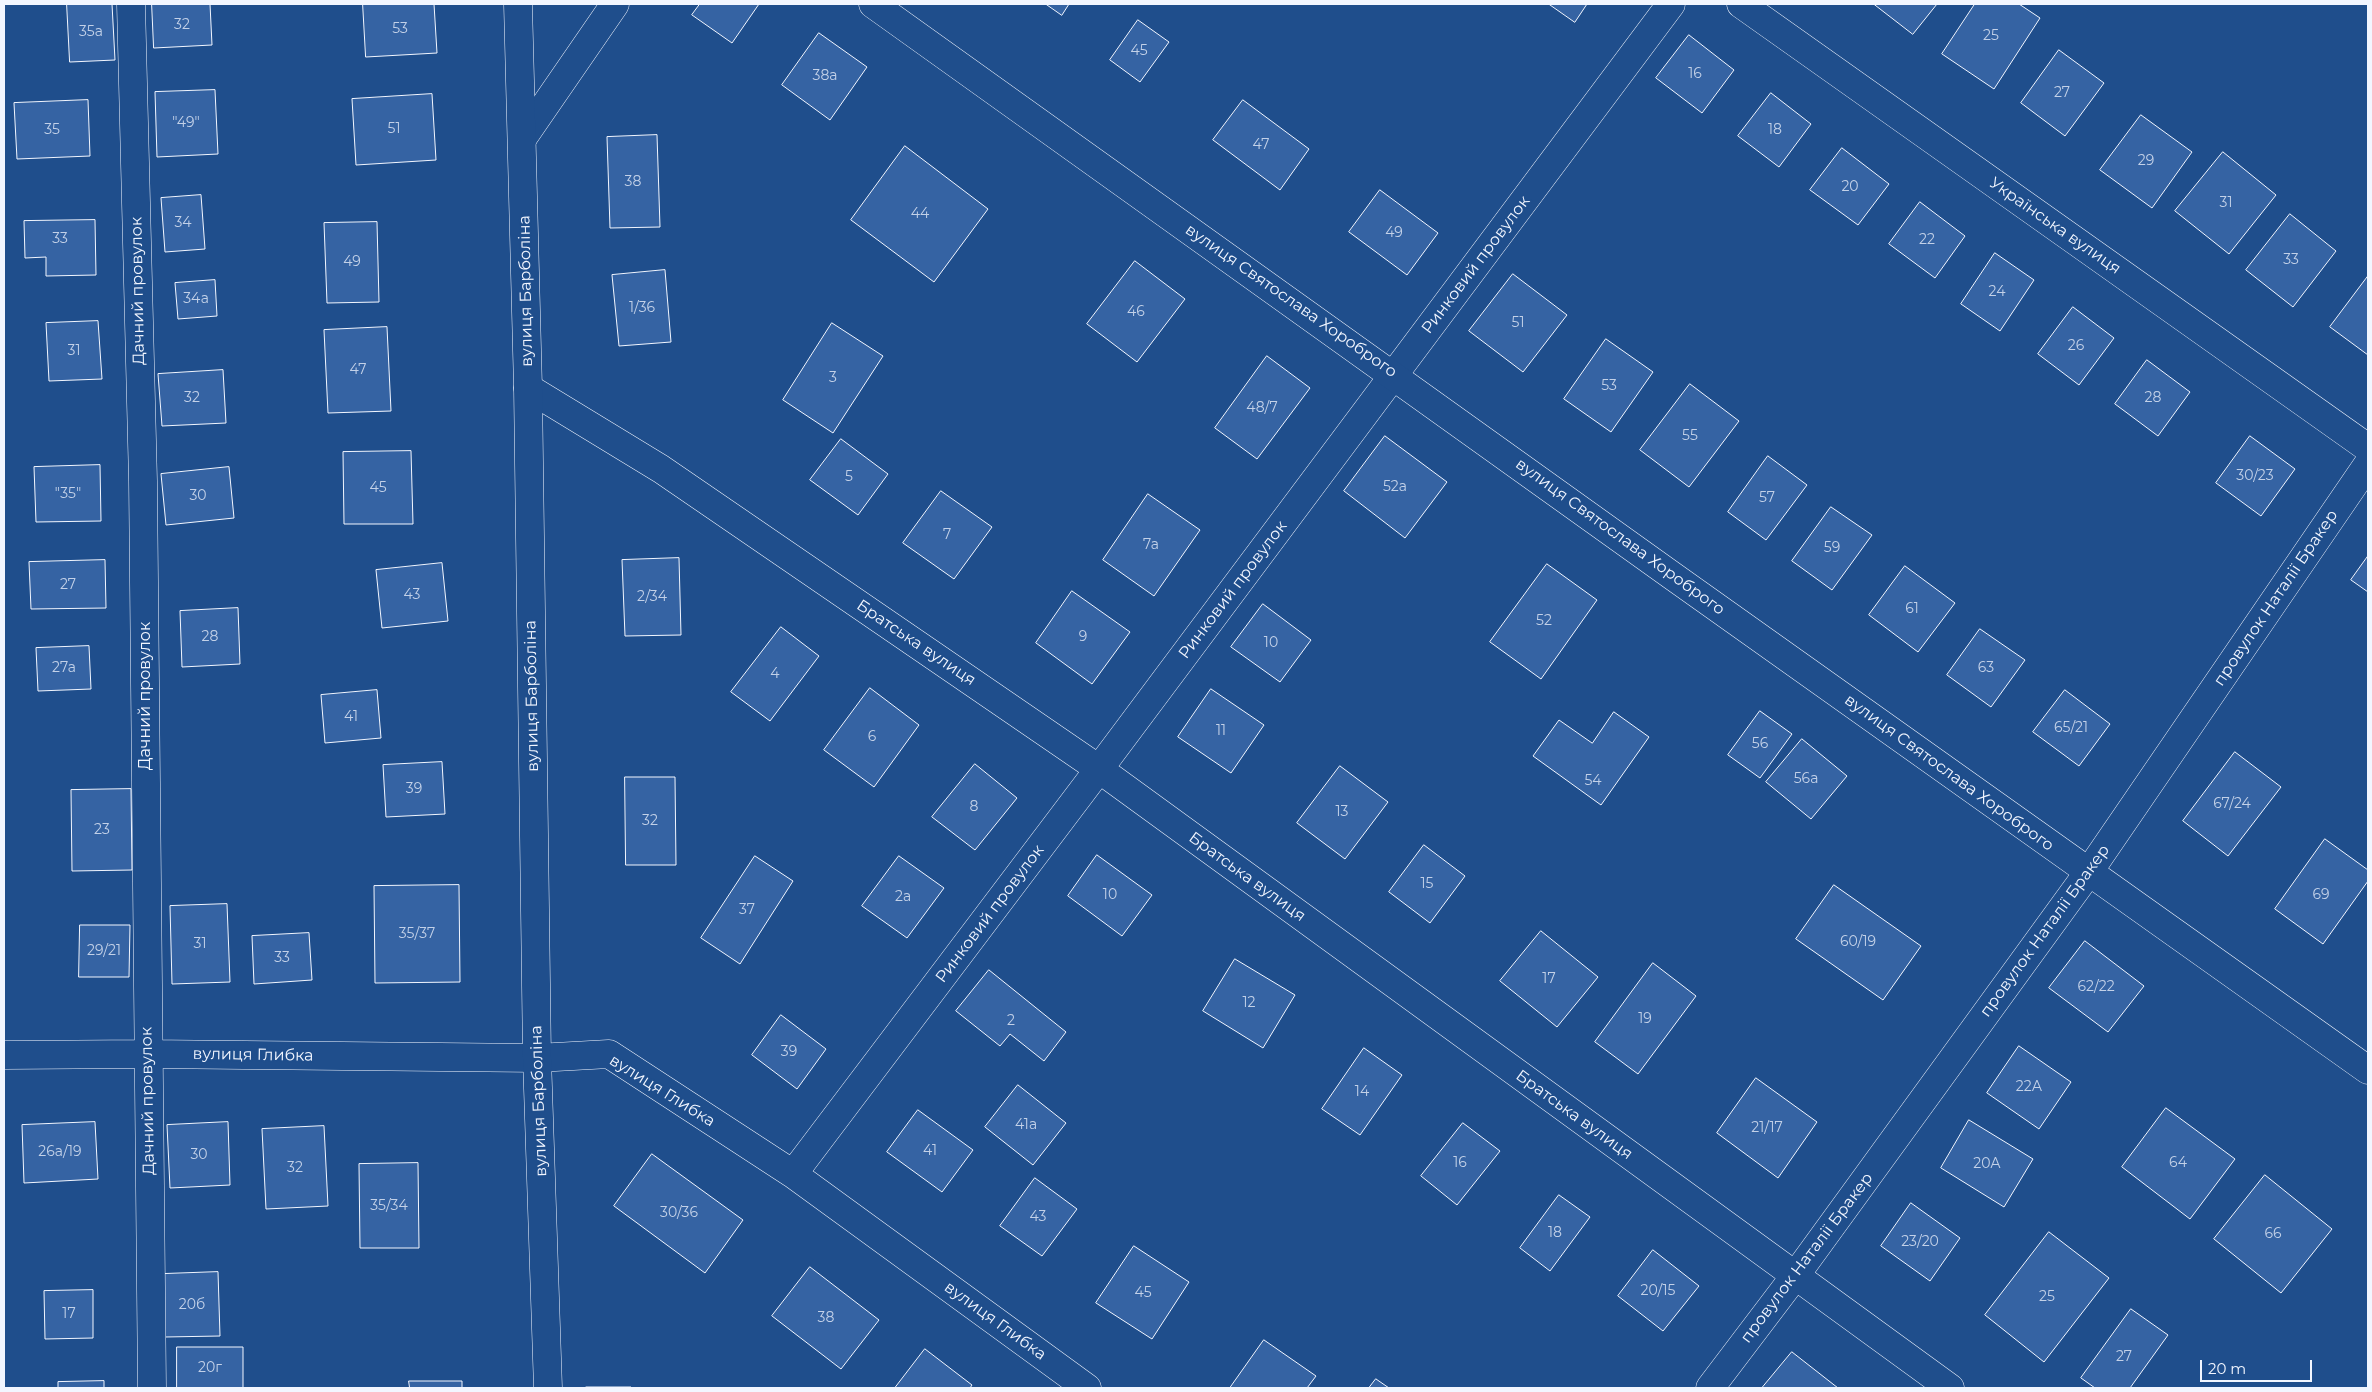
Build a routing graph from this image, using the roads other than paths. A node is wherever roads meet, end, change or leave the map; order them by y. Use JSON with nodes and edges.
{"nodes":[{"id":1,"x":131,"y":4,"type":"edge"},
{"id":2,"x":518,"y":4,"type":"edge"},
{"id":3,"x":615,"y":4,"type":"edge"},
{"id":4,"x":873,"y":4,"type":"edge"},
{"id":5,"x":1671,"y":4,"type":"edge"},
{"id":6,"x":1741,"y":4,"type":"edge"},
{"id":7,"x":522,"y":139,"type":"junction"},
{"id":8,"x":1394,"y":375,"type":"junction"},
{"id":9,"x":528,"y":388,"type":"junction"},
{"id":10,"x":2368,"y":448,"type":"edge"},
{"id":11,"x":2368,"y":464,"type":"edge"},
{"id":12,"x":1100,"y":769,"type":"junction"},
{"id":13,"x":2088,"y":873,"type":"junction"},
{"id":14,"x":147,"y":1054,"type":"junction"},
{"id":15,"x":4,"y":1055,"type":"edge"},
{"id":16,"x":537,"y":1058,"type":"junction"},
{"id":17,"x":2368,"y":1070,"type":"edge"},
{"id":18,"x":793,"y":1174,"type":"junction"},
{"id":19,"x":1795,"y":1276,"type":"junction"},
{"id":20,"x":152,"y":1388,"type":"edge"},
{"id":21,"x":548,"y":1388,"type":"edge"},
{"id":22,"x":1087,"y":1388,"type":"edge"},
{"id":23,"x":1710,"y":1388,"type":"edge"},
{"id":24,"x":1950,"y":1388,"type":"edge"}],
"edges":[{"from":1,"to":14,"type":"street","name":"Дачний провулок"},
{"from":2,"to":7,"type":"street","name":"вулиця Барболіна"},
{"from":3,"to":7,"type":"street"},
{"from":4,"to":8,"type":"street","name":"вулиця Святослава Хороброго"},
{"from":5,"to":8,"type":"street","name":"Ринковий провулок"},
{"from":6,"to":10,"type":"street","name":"Українська вулиця"},
{"from":7,"to":9,"type":"street","name":"вулиця Барболіна"},
{"from":8,"to":12,"type":"street","name":"Ринковий провулок"},
{"from":8,"to":13,"type":"street","name":"вулиця Святослава Хороброго"},
{"from":9,"to":12,"type":"street","name":"Братська вулиця"},
{"from":9,"to":16,"type":"street","name":"вулиця Барболіна"},
{"from":11,"to":13,"type":"street","name":"провулок Наталії Бракер"},
{"from":12,"to":18,"type":"street","name":"Ринковий провулок"},
{"from":12,"to":19,"type":"street","name":"Братська вулиця"},
{"from":13,"to":17,"type":"street","name":"вулиця Святослава Хороброго"},
{"from":13,"to":19,"type":"street","name":"провулок Наталії Бракер"},
{"from":14,"to":15,"type":"street","name":"вулиця Глибка"},
{"from":14,"to":16,"type":"street","name":"вулиця Глибка"},
{"from":14,"to":20,"type":"street","name":"Дачний провулок"},
{"from":16,"to":18,"type":"street","name":"вулиця Глибка"},
{"from":16,"to":21,"type":"street","name":"вулиця Барболіна"},
{"from":18,"to":22,"type":"street","name":"вулиця Глибка"},
{"from":19,"to":23,"type":"street","name":"провулок Наталії Бракер"},
{"from":19,"to":24,"type":"street","name":"Братська вулиця"}]}
